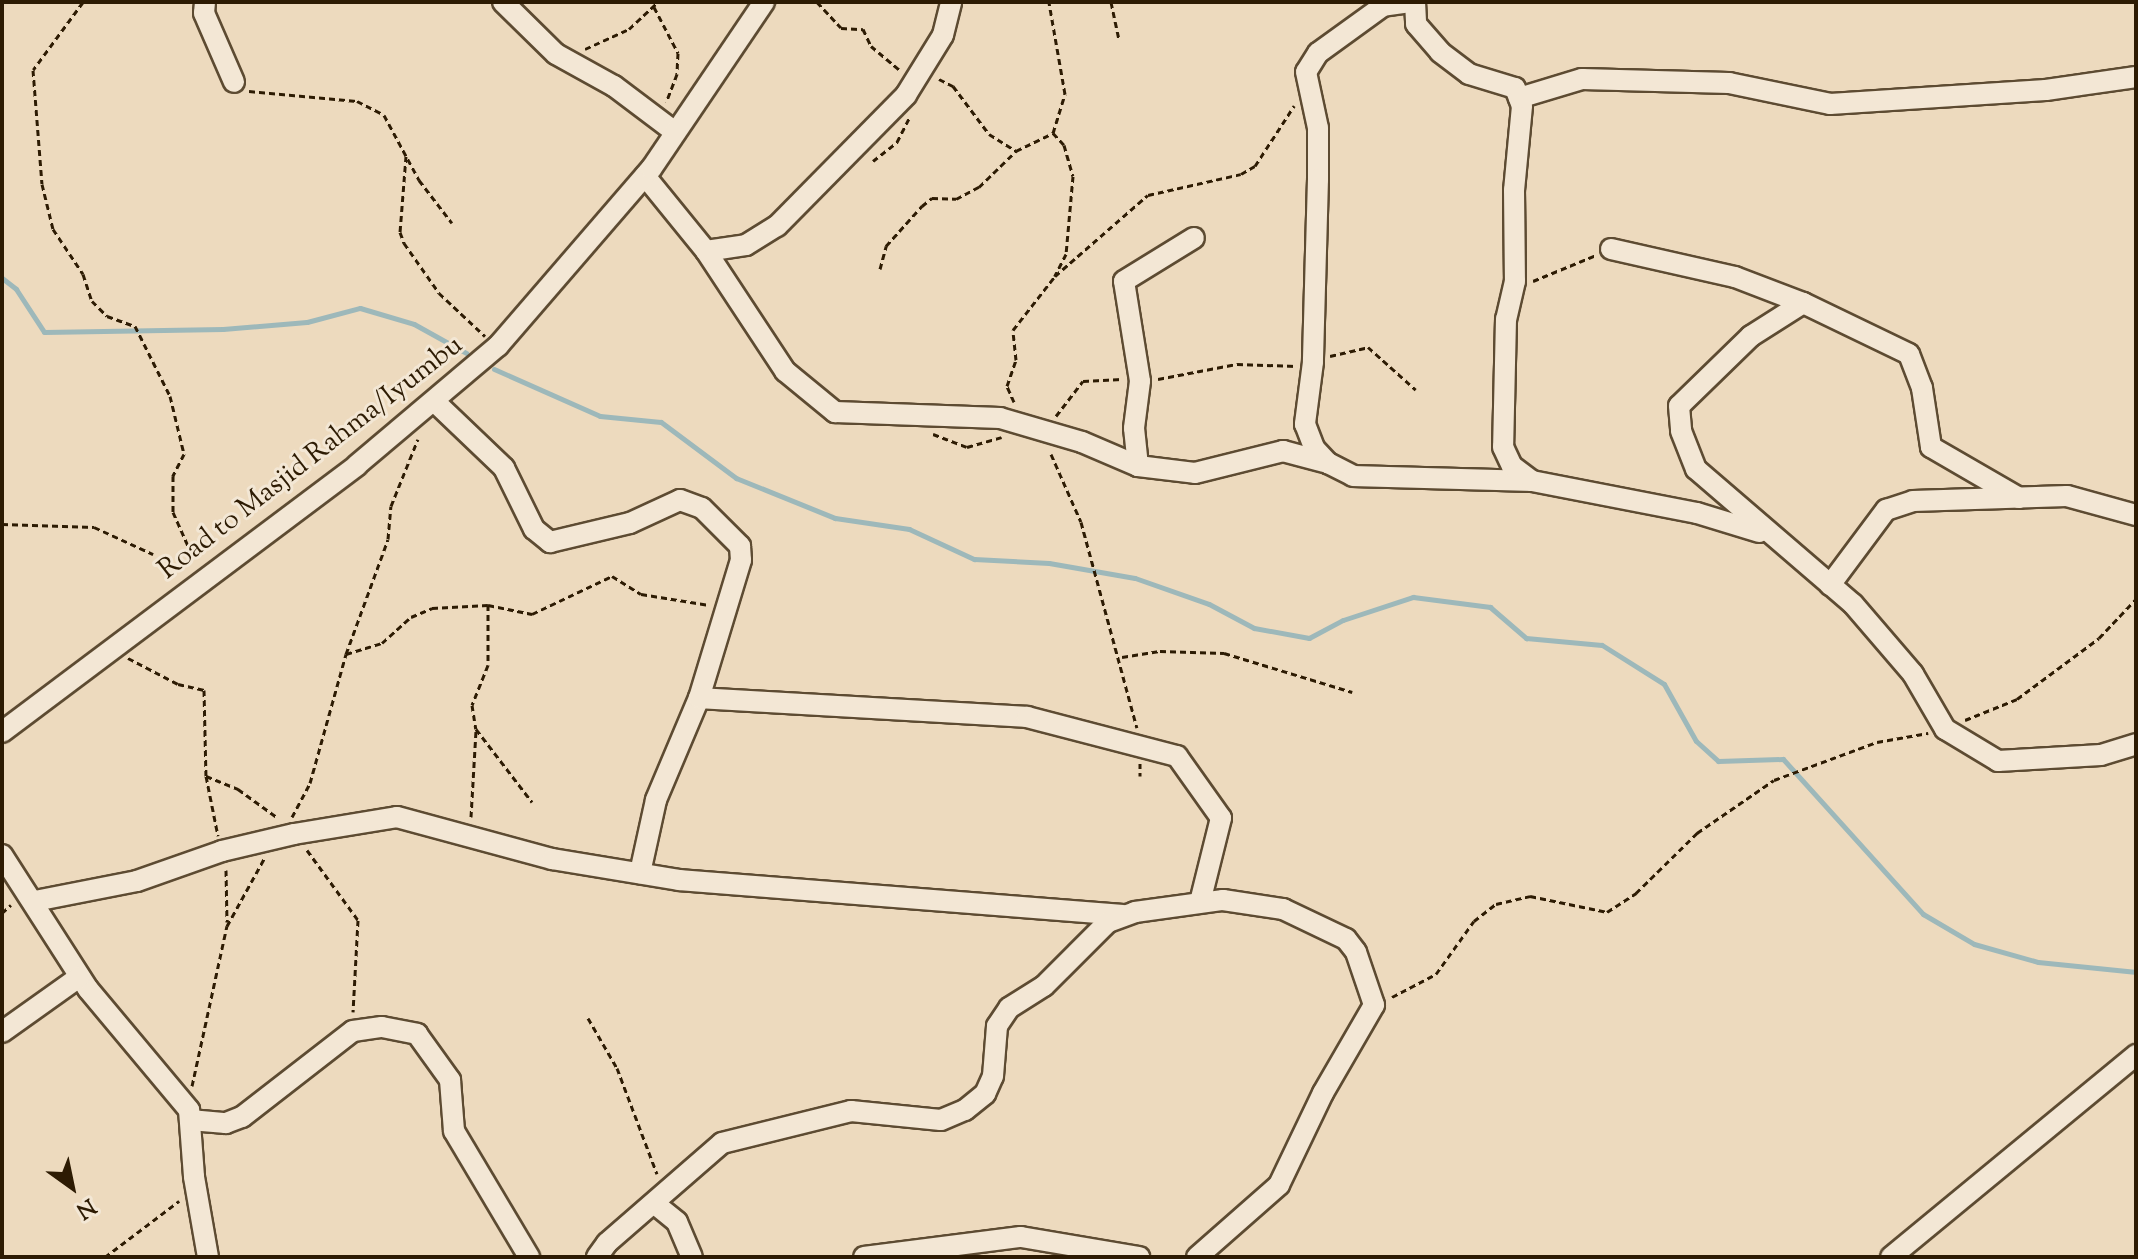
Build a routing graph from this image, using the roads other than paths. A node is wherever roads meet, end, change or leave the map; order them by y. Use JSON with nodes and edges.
{"nodes":[{"id":1,"x":205,"y":2,"type":"edge"},
{"id":2,"x":503,"y":2,"type":"edge"},
{"id":3,"x":764,"y":2,"type":"edge"},
{"id":4,"x":951,"y":2,"type":"edge"},
{"id":5,"x":1412,"y":2,"type":"edge"},
{"id":6,"x":2136,"y":77,"type":"edge"},
{"id":7,"x":234,"y":82,"type":"road end"},
{"id":8,"x":1519,"y":98,"type":"junction"},
{"id":9,"x":668,"y":126,"type":"junction"},
{"id":10,"x":645,"y":176,"type":"junction"},
{"id":11,"x":1194,"y":238,"type":"dead end"},
{"id":12,"x":1611,"y":249,"type":"road end"},
{"id":13,"x":706,"y":251,"type":"junction"},
{"id":14,"x":1803,"y":303,"type":"junction"},
{"id":15,"x":434,"y":401,"type":"junction"},
{"id":16,"x":1305,"y":424,"type":"junction"},
{"id":17,"x":1283,"y":451,"type":"junction"},
{"id":18,"x":1328,"y":463,"type":"junction"},
{"id":19,"x":1138,"y":466,"type":"junction"},
{"id":20,"x":1532,"y":481,"type":"junction"},
{"id":21,"x":2019,"y":498,"type":"junction"},
{"id":22,"x":2136,"y":515,"type":"edge"},
{"id":23,"x":1767,"y":535,"type":"junction"},
{"id":24,"x":1830,"y":585,"type":"junction"},
{"id":25,"x":699,"y":698,"type":"junction"},
{"id":26,"x":2,"y":732,"type":"edge"},
{"id":27,"x":2136,"y":744,"type":"edge"},
{"id":28,"x":2,"y":855,"type":"edge"},
{"id":29,"x":640,"y":873,"type":"junction"},
{"id":30,"x":35,"y":901,"type":"junction"},
{"id":31,"x":1200,"y":902,"type":"junction"},
{"id":32,"x":1126,"y":915,"type":"junction"},
{"id":33,"x":79,"y":977,"type":"junction"},
{"id":34,"x":2,"y":1032,"type":"edge"},
{"id":35,"x":2136,"y":1055,"type":"edge"},
{"id":36,"x":190,"y":1115,"type":"junction"},
{"id":37,"x":658,"y":1201,"type":"junction"},
{"id":38,"x":208,"y":1257,"type":"edge"},
{"id":39,"x":529,"y":1257,"type":"edge"},
{"id":40,"x":597,"y":1257,"type":"edge"},
{"id":41,"x":692,"y":1257,"type":"edge"},
{"id":42,"x":864,"y":1257,"type":"edge"},
{"id":43,"x":1139,"y":1257,"type":"edge"},
{"id":44,"x":1197,"y":1257,"type":"edge"},
{"id":45,"x":1891,"y":1257,"type":"edge"}],
"edges":[{"from":1,"to":7,"type":"street"},
{"from":2,"to":9,"type":"street"},
{"from":3,"to":9,"type":"street","name":"Road to Masjid Rahma/Iyumbu"},
{"from":4,"to":13,"type":"street"},
{"from":5,"to":8,"type":"street"},
{"from":5,"to":16,"type":"street"},
{"from":6,"to":8,"type":"street"},
{"from":8,"to":20,"type":"street"},
{"from":9,"to":10,"type":"street","name":"Road to Masjid Rahma/Iyumbu"},
{"from":10,"to":13,"type":"street"},
{"from":10,"to":15,"type":"street","name":"Road to Masjid Rahma/Iyumbu"},
{"from":11,"to":19,"type":"street"},
{"from":12,"to":14,"type":"street"},
{"from":13,"to":19,"type":"street"},
{"from":14,"to":21,"type":"street"},
{"from":14,"to":23,"type":"street"},
{"from":15,"to":25,"type":"street"},
{"from":15,"to":26,"type":"street","name":"Road to Masjid Rahma/Iyumbu"},
{"from":16,"to":17,"type":"street"},
{"from":16,"to":18,"type":"street"},
{"from":17,"to":18,"type":"street"},
{"from":17,"to":19,"type":"street"},
{"from":18,"to":20,"type":"street"},
{"from":20,"to":23,"type":"street"},
{"from":21,"to":22,"type":"street"},
{"from":21,"to":24,"type":"street"},
{"from":23,"to":24,"type":"street"},
{"from":24,"to":27,"type":"street"},
{"from":25,"to":29,"type":"street"},
{"from":25,"to":31,"type":"street"},
{"from":28,"to":30,"type":"street"},
{"from":29,"to":30,"type":"street"},
{"from":29,"to":32,"type":"street"},
{"from":30,"to":33,"type":"street"},
{"from":31,"to":32,"type":"street"},
{"from":31,"to":44,"type":"street"},
{"from":32,"to":37,"type":"street"},
{"from":33,"to":34,"type":"street"},
{"from":33,"to":36,"type":"street"},
{"from":35,"to":45,"type":"street"},
{"from":36,"to":38,"type":"street"},
{"from":36,"to":39,"type":"street"},
{"from":37,"to":40,"type":"street"},
{"from":37,"to":41,"type":"street"},
{"from":42,"to":43,"type":"street"}]}
